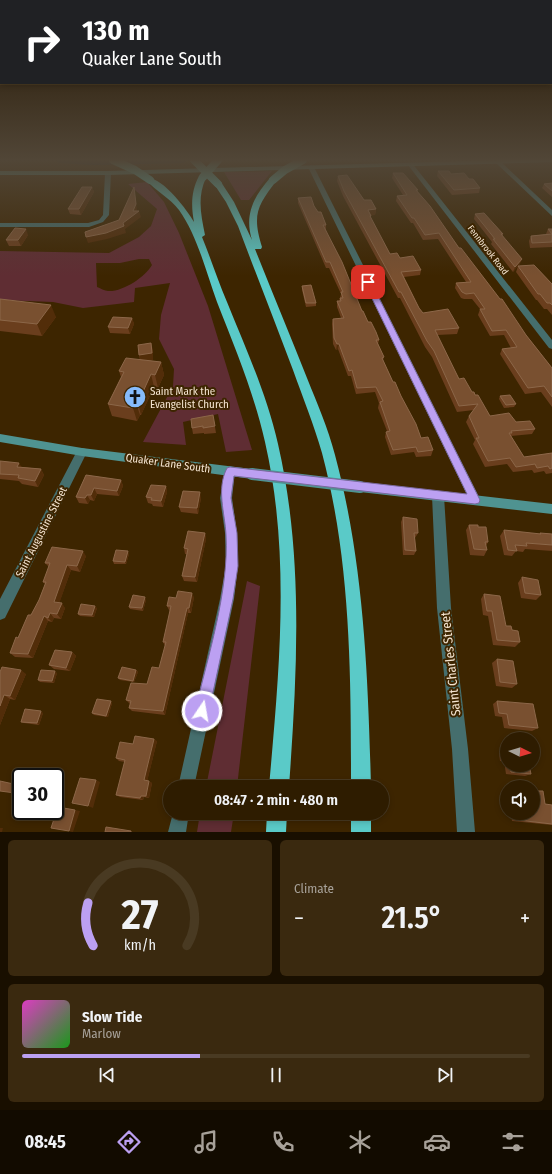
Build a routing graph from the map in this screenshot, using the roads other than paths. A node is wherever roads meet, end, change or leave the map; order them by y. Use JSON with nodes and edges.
{"nodes":[{"id":1,"x":107,"y":199,"type":"edge"},
{"id":2,"x":173,"y":199,"type":"edge"},
{"id":3,"x":195,"y":199,"type":"edge"},
{"id":4,"x":228,"y":199,"type":"edge"},
{"id":5,"x":259,"y":199,"type":"edge"},
{"id":6,"x":327,"y":199,"type":"edge"},
{"id":7,"x":437,"y":199,"type":"edge"},
{"id":8,"x":536,"y":199,"type":"edge"},
{"id":9,"x":552,"y":214,"type":"edge"},
{"id":10,"x":0,"y":225,"type":"edge"},
{"id":11,"x":205,"y":259,"type":"junction"},
{"id":12,"x":262,"y":278,"type":"junction"},
{"id":13,"x":552,"y":346,"type":"edge"},
{"id":14,"x":0,"y":438,"type":"edge"},
{"id":15,"x":82,"y":452,"type":"junction"},
{"id":16,"x":230,"y":471,"type":"junction"},
{"id":17,"x":438,"y":496,"type":"junction"},
{"id":18,"x":475,"y":500,"type":"junction"},
{"id":19,"x":552,"y":509,"type":"edge"},
{"id":20,"x":0,"y":613,"type":"edge"},
{"id":21,"x":188,"y":780,"type":"edge"},
{"id":22,"x":279,"y":780,"type":"edge"},
{"id":23,"x":361,"y":780,"type":"edge"},
{"id":24,"x":180,"y":820,"type":"edge"},
{"id":25,"x":277,"y":820,"type":"edge"},
{"id":26,"x":361,"y":820,"type":"edge"},
{"id":27,"x":177,"y":832,"type":"edge"},
{"id":28,"x":276,"y":832,"type":"edge"},
{"id":29,"x":361,"y":832,"type":"edge"},
{"id":30,"x":466,"y":832,"type":"edge"}],
"edges":[{"from":1,"to":10,"type":"street"},
{"from":2,"to":11,"type":"highway","bridge":true},
{"from":3,"to":11,"type":"highway","bridge":true},
{"from":4,"to":12,"type":"highway","bridge":true},
{"from":5,"to":12,"type":"highway","bridge":true},
{"from":6,"to":18,"type":"street"},
{"from":7,"to":13,"type":"street","name":"Fennbrook Road"},
{"from":8,"to":9,"type":"street"},
{"from":11,"to":22,"type":"highway"},
{"from":12,"to":23,"type":"highway"},
{"from":14,"to":15,"type":"main road","name":"Quaker Lane South"},
{"from":15,"to":16,"type":"main road","name":"Quaker Lane South"},
{"from":15,"to":20,"type":"street","name":"Saint Augustine Street"},
{"from":16,"to":17,"type":"main road","name":"Quaker Lane South","bridge":true},
{"from":16,"to":21,"type":"street"},
{"from":17,"to":18,"type":"main road","name":"Quaker Lane South"},
{"from":17,"to":30,"type":"street","name":"Saint Charles Street"},
{"from":18,"to":19,"type":"main road","name":"Quaker Lane South"},
{"from":24,"to":27,"type":"street"},
{"from":25,"to":28,"type":"highway"},
{"from":26,"to":29,"type":"highway"}]}
